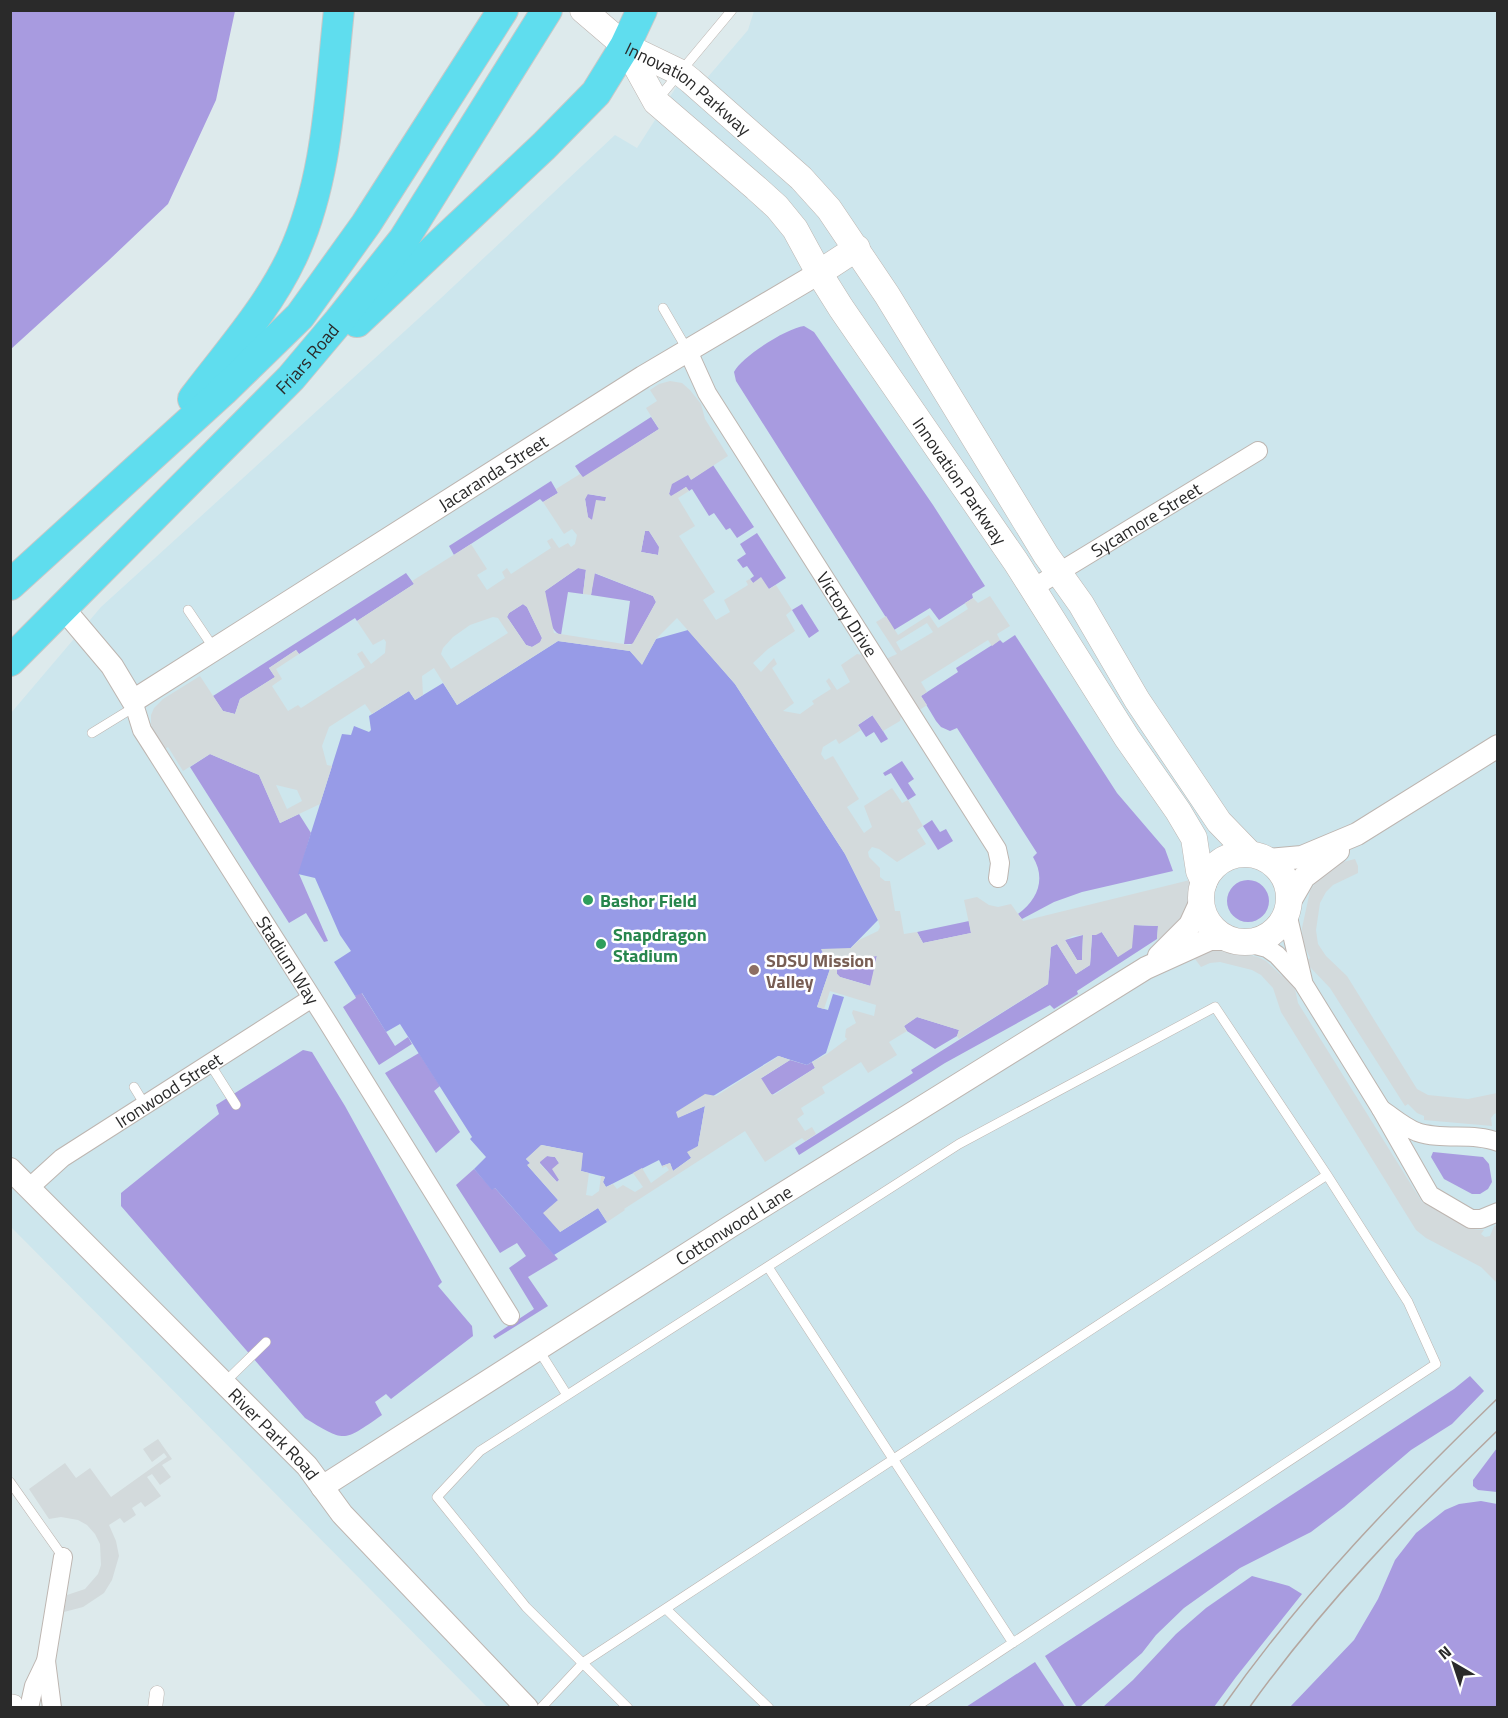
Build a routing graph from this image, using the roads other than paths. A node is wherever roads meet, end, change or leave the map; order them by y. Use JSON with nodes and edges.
{"nodes":[{"id":1,"x":339,"y":10,"type":"edge"},
{"id":2,"x":503,"y":10,"type":"edge"},
{"id":3,"x":547,"y":10,"type":"edge"},
{"id":4,"x":642,"y":10,"type":"edge"},
{"id":5,"x":732,"y":10,"type":"edge"},
{"id":6,"x":589,"y":15,"type":"edge"},
{"id":7,"x":625,"y":46,"type":"junction"},
{"id":8,"x":681,"y":73,"type":"junction"},
{"id":9,"x":656,"y":102,"type":"junction"},
{"id":10,"x":857,"y":248,"type":"junction"},
{"id":11,"x":819,"y":273,"type":"junction"},
{"id":12,"x":663,"y":308,"type":"dead end"},
{"id":13,"x":688,"y":351,"type":"junction"},
{"id":14,"x":291,"y":378,"type":"junction"},
{"id":15,"x":1258,"y":452,"type":"dead end"},
{"id":16,"x":148,"y":460,"type":"junction"},
{"id":17,"x":1058,"y":573,"type":"junction"},
{"id":18,"x":10,"y":585,"type":"edge"},
{"id":19,"x":1033,"y":588,"type":"junction"},
{"id":20,"x":63,"y":608,"type":"junction"},
{"id":21,"x":188,"y":609,"type":"dead end"},
{"id":22,"x":214,"y":650,"type":"junction"},
{"id":23,"x":10,"y":661,"type":"edge"},
{"id":24,"x":134,"y":704,"type":"junction"},
{"id":25,"x":92,"y":733,"type":"dead end"},
{"id":26,"x":1497,"y":746,"type":"edge"},
{"id":27,"x":1357,"y":834,"type":"junction"},
{"id":28,"x":1259,"y":857,"type":"junction"},
{"id":29,"x":998,"y":878,"type":"dead end"},
{"id":30,"x":1203,"y":892,"type":"junction"},
{"id":31,"x":1288,"y":908,"type":"junction"},
{"id":32,"x":1236,"y":941,"type":"junction"},
{"id":33,"x":1146,"y":968,"type":"junction"},
{"id":34,"x":1303,"y":983,"type":"junction"},
{"id":35,"x":312,"y":998,"type":"junction"},
{"id":36,"x":210,"y":1064,"type":"junction"},
{"id":37,"x":134,"y":1087,"type":"dead end"},
{"id":38,"x":145,"y":1105,"type":"junction"},
{"id":39,"x":236,"y":1105,"type":"dead end"},
{"id":40,"x":1381,"y":1109,"type":"junction"},
{"id":41,"x":1497,"y":1142,"type":"edge"},
{"id":42,"x":10,"y":1169,"type":"edge"},
{"id":43,"x":1327,"y":1175,"type":"junction"},
{"id":44,"x":29,"y":1188,"type":"junction"},
{"id":45,"x":1495,"y":1217,"type":"edge"},
{"id":46,"x":768,"y":1267,"type":"junction"},
{"id":47,"x":510,"y":1316,"type":"dead end"},
{"id":48,"x":266,"y":1342,"type":"dead end"},
{"id":49,"x":538,"y":1348,"type":"junction"},
{"id":50,"x":224,"y":1383,"type":"junction"},
{"id":51,"x":567,"y":1395,"type":"junction"},
{"id":52,"x":893,"y":1459,"type":"junction"},
{"id":53,"x":10,"y":1482,"type":"edge"},
{"id":54,"x":322,"y":1486,"type":"junction"},
{"id":55,"x":63,"y":1557,"type":"joint"},
{"id":56,"x":666,"y":1608,"type":"junction"},
{"id":57,"x":1013,"y":1643,"type":"junction"},
{"id":58,"x":46,"y":1661,"type":"junction"},
{"id":59,"x":584,"y":1662,"type":"junction"},
{"id":60,"x":157,"y":1693,"type":"dead end"},
{"id":61,"x":18,"y":1704,"type":"edge"},
{"id":62,"x":765,"y":1706,"type":"edge"},
{"id":63,"x":52,"y":1707,"type":"edge"},
{"id":64,"x":155,"y":1707,"type":"edge"},
{"id":65,"x":527,"y":1707,"type":"edge"},
{"id":66,"x":541,"y":1707,"type":"edge"},
{"id":67,"x":628,"y":1707,"type":"edge"},
{"id":68,"x":914,"y":1707,"type":"edge"}],
"edges":[{"from":1,"to":16,"type":"highway"},
{"from":2,"to":16,"type":"highway","name":"Friars Road"},
{"from":3,"to":14,"type":"highway","name":"Friars Road"},
{"from":4,"to":7,"type":"highway"},
{"from":5,"to":8,"type":"lane"},
{"from":6,"to":7,"type":"main road"},
{"from":7,"to":8,"type":"main road","name":"Innovation Parkway"},
{"from":7,"to":9,"type":"main road","name":"Innovation Parkway"},
{"from":7,"to":14,"type":"highway"},
{"from":8,"to":9,"type":"lane"},
{"from":8,"to":10,"type":"main road","name":"Innovation Parkway"},
{"from":9,"to":11,"type":"main road","name":"Innovation Parkway"},
{"from":10,"to":11,"type":"main road","name":"Jacaranda Street"},
{"from":10,"to":17,"type":"main road","name":"Innovation Parkway"},
{"from":11,"to":13,"type":"street","name":"Jacaranda Street"},
{"from":11,"to":19,"type":"main road","name":"Innovation Parkway"},
{"from":12,"to":13,"type":"lane"},
{"from":13,"to":22,"type":"street","name":"Jacaranda Street"},
{"from":13,"to":29,"type":"street","name":"Victory Drive"},
{"from":14,"to":20,"type":"highway","name":"Friars Road"},
{"from":15,"to":17,"type":"street","name":"Sycamore Street"},
{"from":16,"to":18,"type":"highway","name":"Friars Road"},
{"from":17,"to":19,"type":"street","name":"Sycamore Street"},
{"from":17,"to":28,"type":"main road","name":"Innovation Parkway"},
{"from":19,"to":30,"type":"main road","name":"Innovation Parkway"},
{"from":20,"to":23,"type":"highway","name":"Friars Road"},
{"from":20,"to":24,"type":"street","name":"Stadium Way"},
{"from":21,"to":22,"type":"lane"},
{"from":22,"to":24,"type":"street","name":"Jacaranda Street"},
{"from":24,"to":25,"type":"lane"},
{"from":24,"to":35,"type":"street","name":"Stadium Way"},
{"from":26,"to":27,"type":"street"},
{"from":27,"to":28,"type":"street"},
{"from":27,"to":31,"type":"street"},
{"from":28,"to":30,"type":"main road"},
{"from":28,"to":31,"type":"main road","name":"Innovation Parkway"},
{"from":30,"to":32,"type":"main road","name":"Innovation Parkway"},
{"from":30,"to":33,"type":"street","name":"Cottonwood Lane"},
{"from":31,"to":32,"type":"main road"},
{"from":31,"to":34,"type":"street","name":"Innovation Parkway"},
{"from":32,"to":33,"type":"street","name":"Cottonwood Lane"},
{"from":32,"to":34,"type":"street","name":"Innovation Parkway"},
{"from":33,"to":49,"type":"street","name":"Cottonwood Lane"},
{"from":34,"to":40,"type":"street","name":"Innovation Parkway"},
{"from":35,"to":36,"type":"street","name":"Ironwood Street"},
{"from":35,"to":47,"type":"street","name":"Stadium Way"},
{"from":36,"to":38,"type":"street","name":"Ironwood Street"},
{"from":36,"to":39,"type":"lane"},
{"from":37,"to":38,"type":"lane"},
{"from":38,"to":44,"type":"street","name":"Ironwood Street"},
{"from":40,"to":41,"type":"street","name":"Innovation Parkway"},
{"from":40,"to":45,"type":"street","name":"Innovation Parkway"},
{"from":42,"to":44,"type":"street","name":"River Park Road"},
{"from":43,"to":46,"type":"lane"},
{"from":43,"to":52,"type":"lane"},
{"from":43,"to":57,"type":"lane"},
{"from":44,"to":50,"type":"street","name":"River Park Road"},
{"from":46,"to":51,"type":"lane"},
{"from":46,"to":52,"type":"lane"},
{"from":48,"to":50,"type":"lane"},
{"from":49,"to":51,"type":"lane"},
{"from":49,"to":54,"type":"street","name":"Cottonwood Lane"},
{"from":50,"to":54,"type":"street","name":"River Park Road"},
{"from":51,"to":59,"type":"lane"},
{"from":52,"to":56,"type":"lane"},
{"from":52,"to":57,"type":"lane"},
{"from":53,"to":55,"type":"lane"},
{"from":54,"to":65,"type":"street","name":"River Park Road"},
{"from":55,"to":58,"type":"street"},
{"from":56,"to":59,"type":"lane"},
{"from":56,"to":62,"type":"lane"},
{"from":57,"to":68,"type":"lane"},
{"from":58,"to":61,"type":"street"},
{"from":58,"to":63,"type":"street"},
{"from":59,"to":66,"type":"lane"},
{"from":59,"to":67,"type":"lane"},
{"from":60,"to":64,"type":"street"}]}
